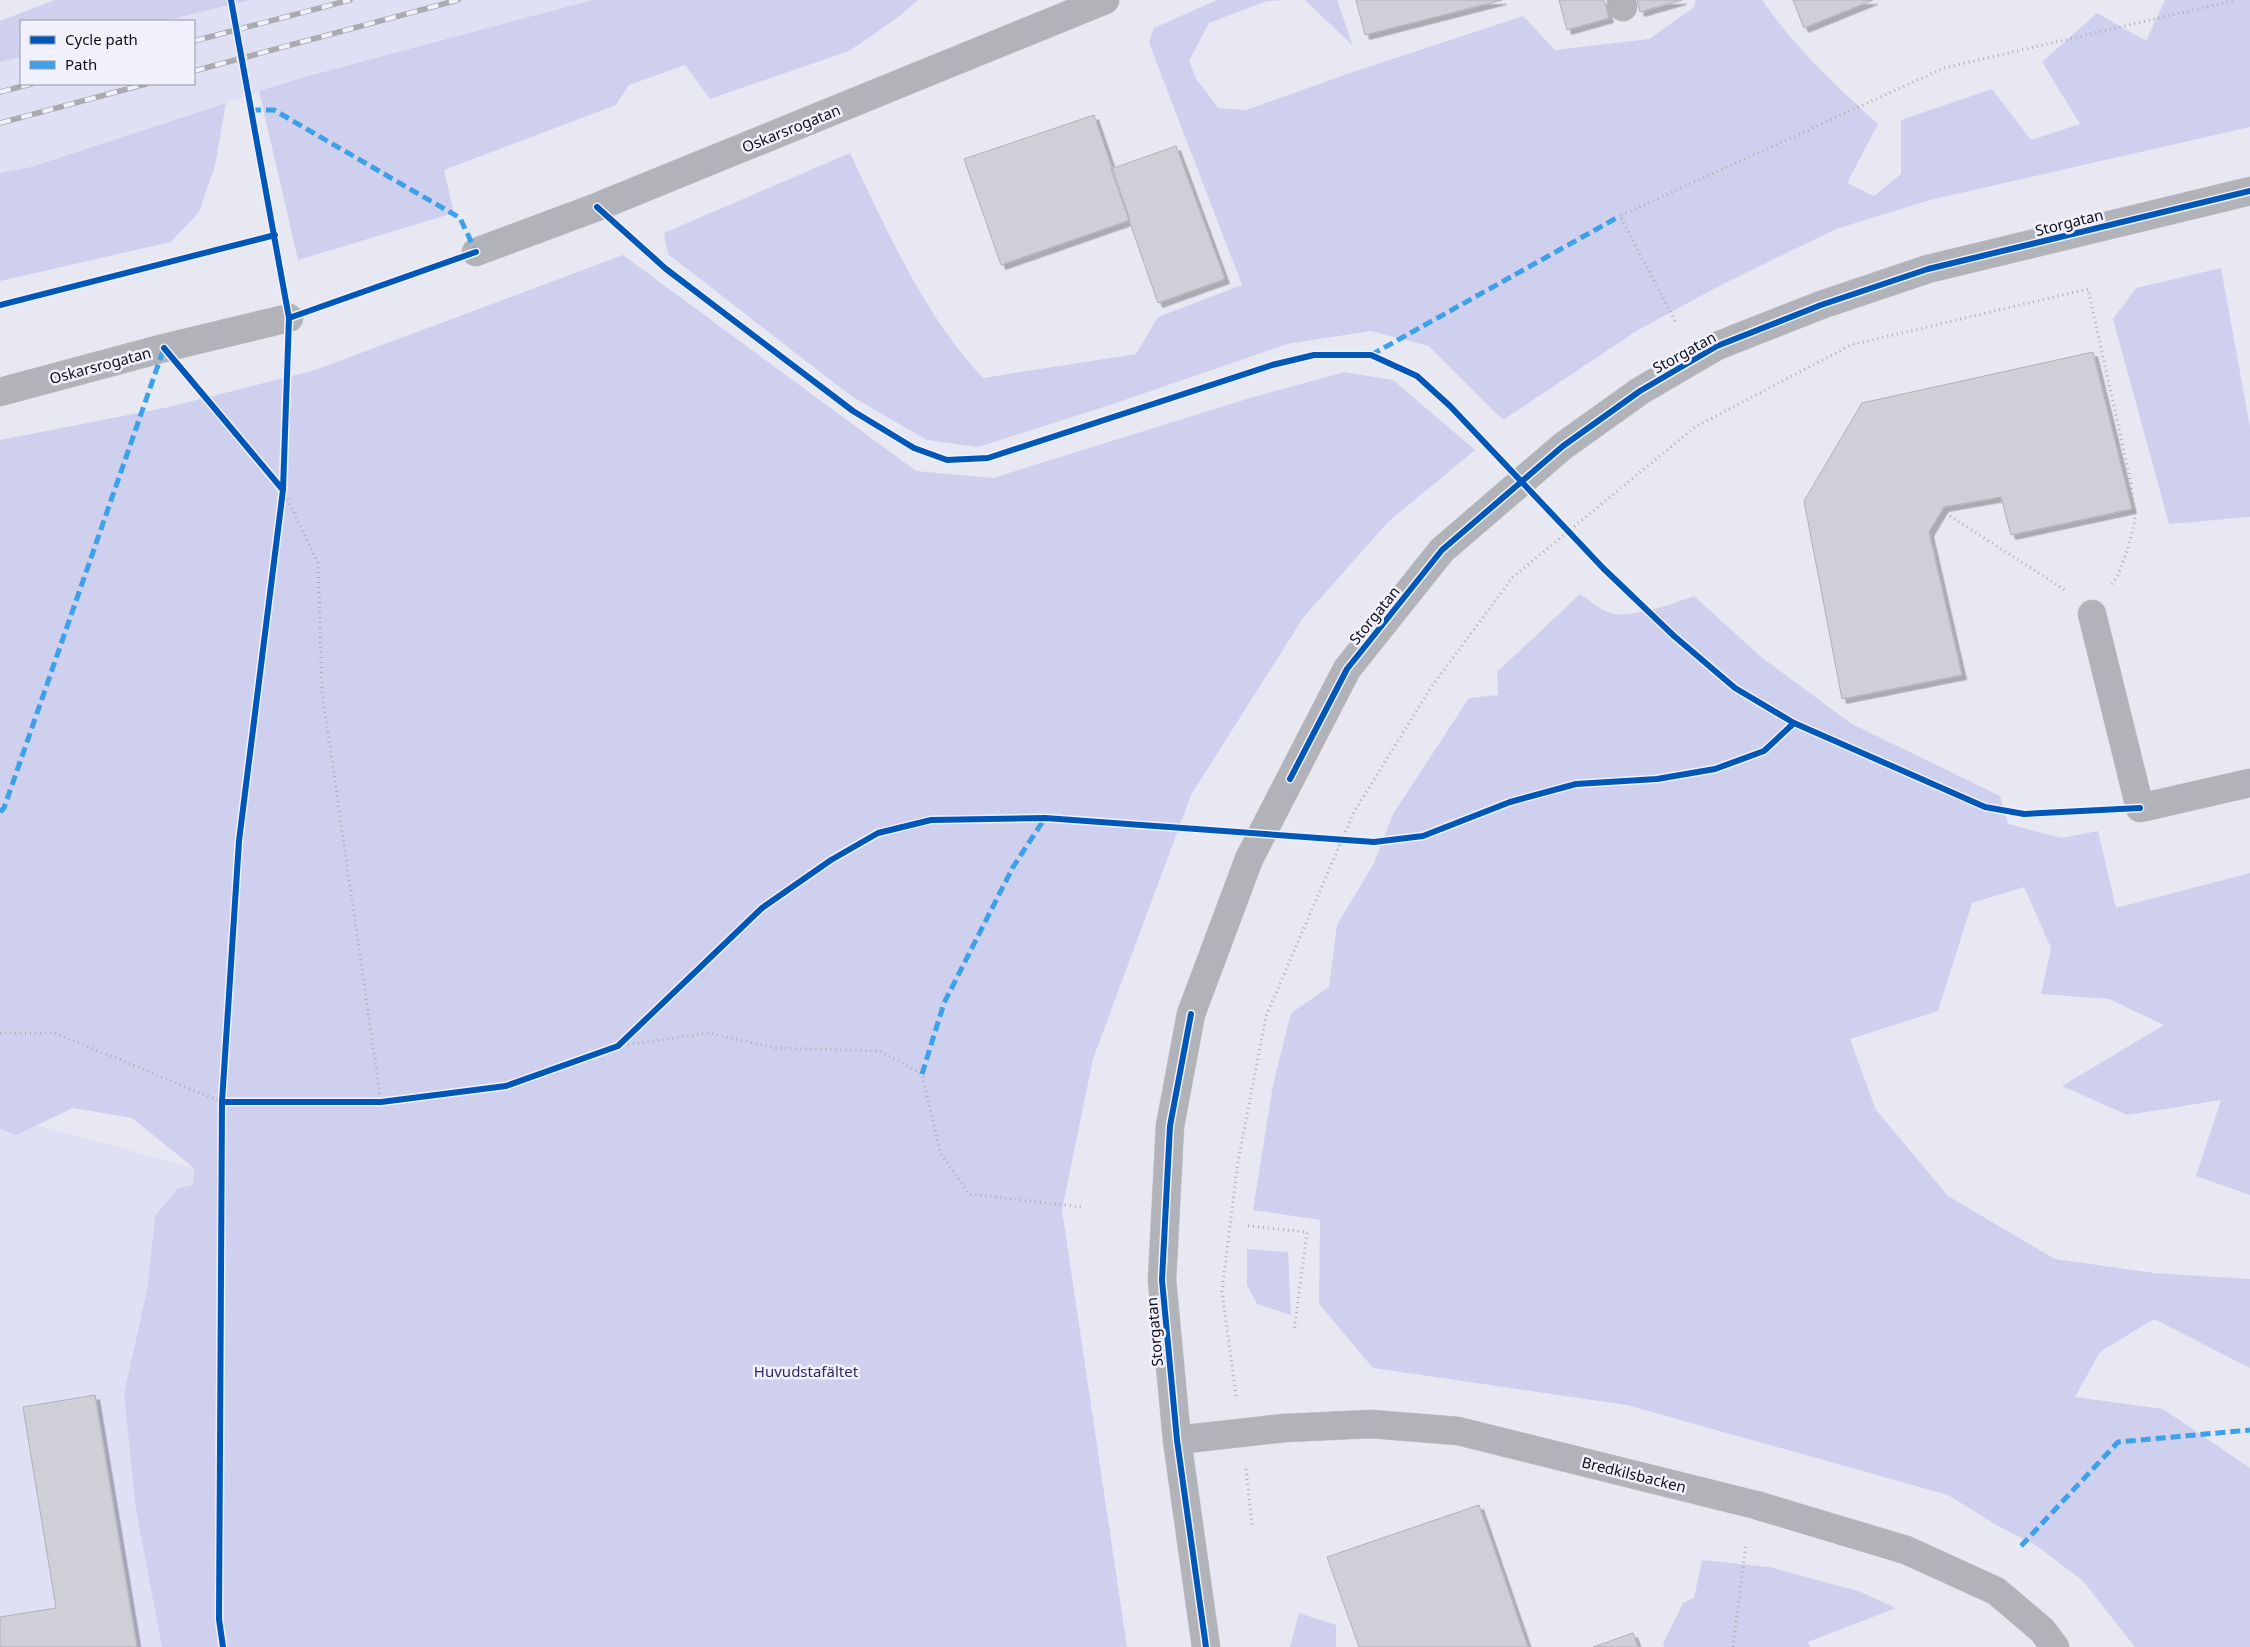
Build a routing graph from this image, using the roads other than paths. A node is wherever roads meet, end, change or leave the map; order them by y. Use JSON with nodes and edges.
{"nodes":[{"id":1,"x":1104,"y":0,"type":"edge"},
{"id":2,"x":2250,"y":191,"type":"edge"},
{"id":3,"x":476,"y":252,"type":"dead end"},
{"id":4,"x":289,"y":318,"type":"dead end"},
{"id":5,"x":0,"y":392,"type":"edge"},
{"id":6,"x":2096,"y":607,"type":"road end"},
{"id":7,"x":2250,"y":784,"type":"edge"},
{"id":8,"x":1176,"y":1440,"type":"junction"},
{"id":9,"x":1206,"y":1647,"type":"edge"},
{"id":10,"x":2055,"y":1647,"type":"edge"}],
"edges":[{"from":1,"to":3,"type":"street","name":"Oskarsrogatan"},
{"from":2,"to":8,"type":"street","name":"Storgatan"},
{"from":4,"to":5,"type":"street","name":"Oskarsrogatan"},
{"from":6,"to":7,"type":"street"},
{"from":8,"to":9,"type":"street","name":"Storgatan"},
{"from":8,"to":10,"type":"street","name":"Bredkilsbacken"}]}
